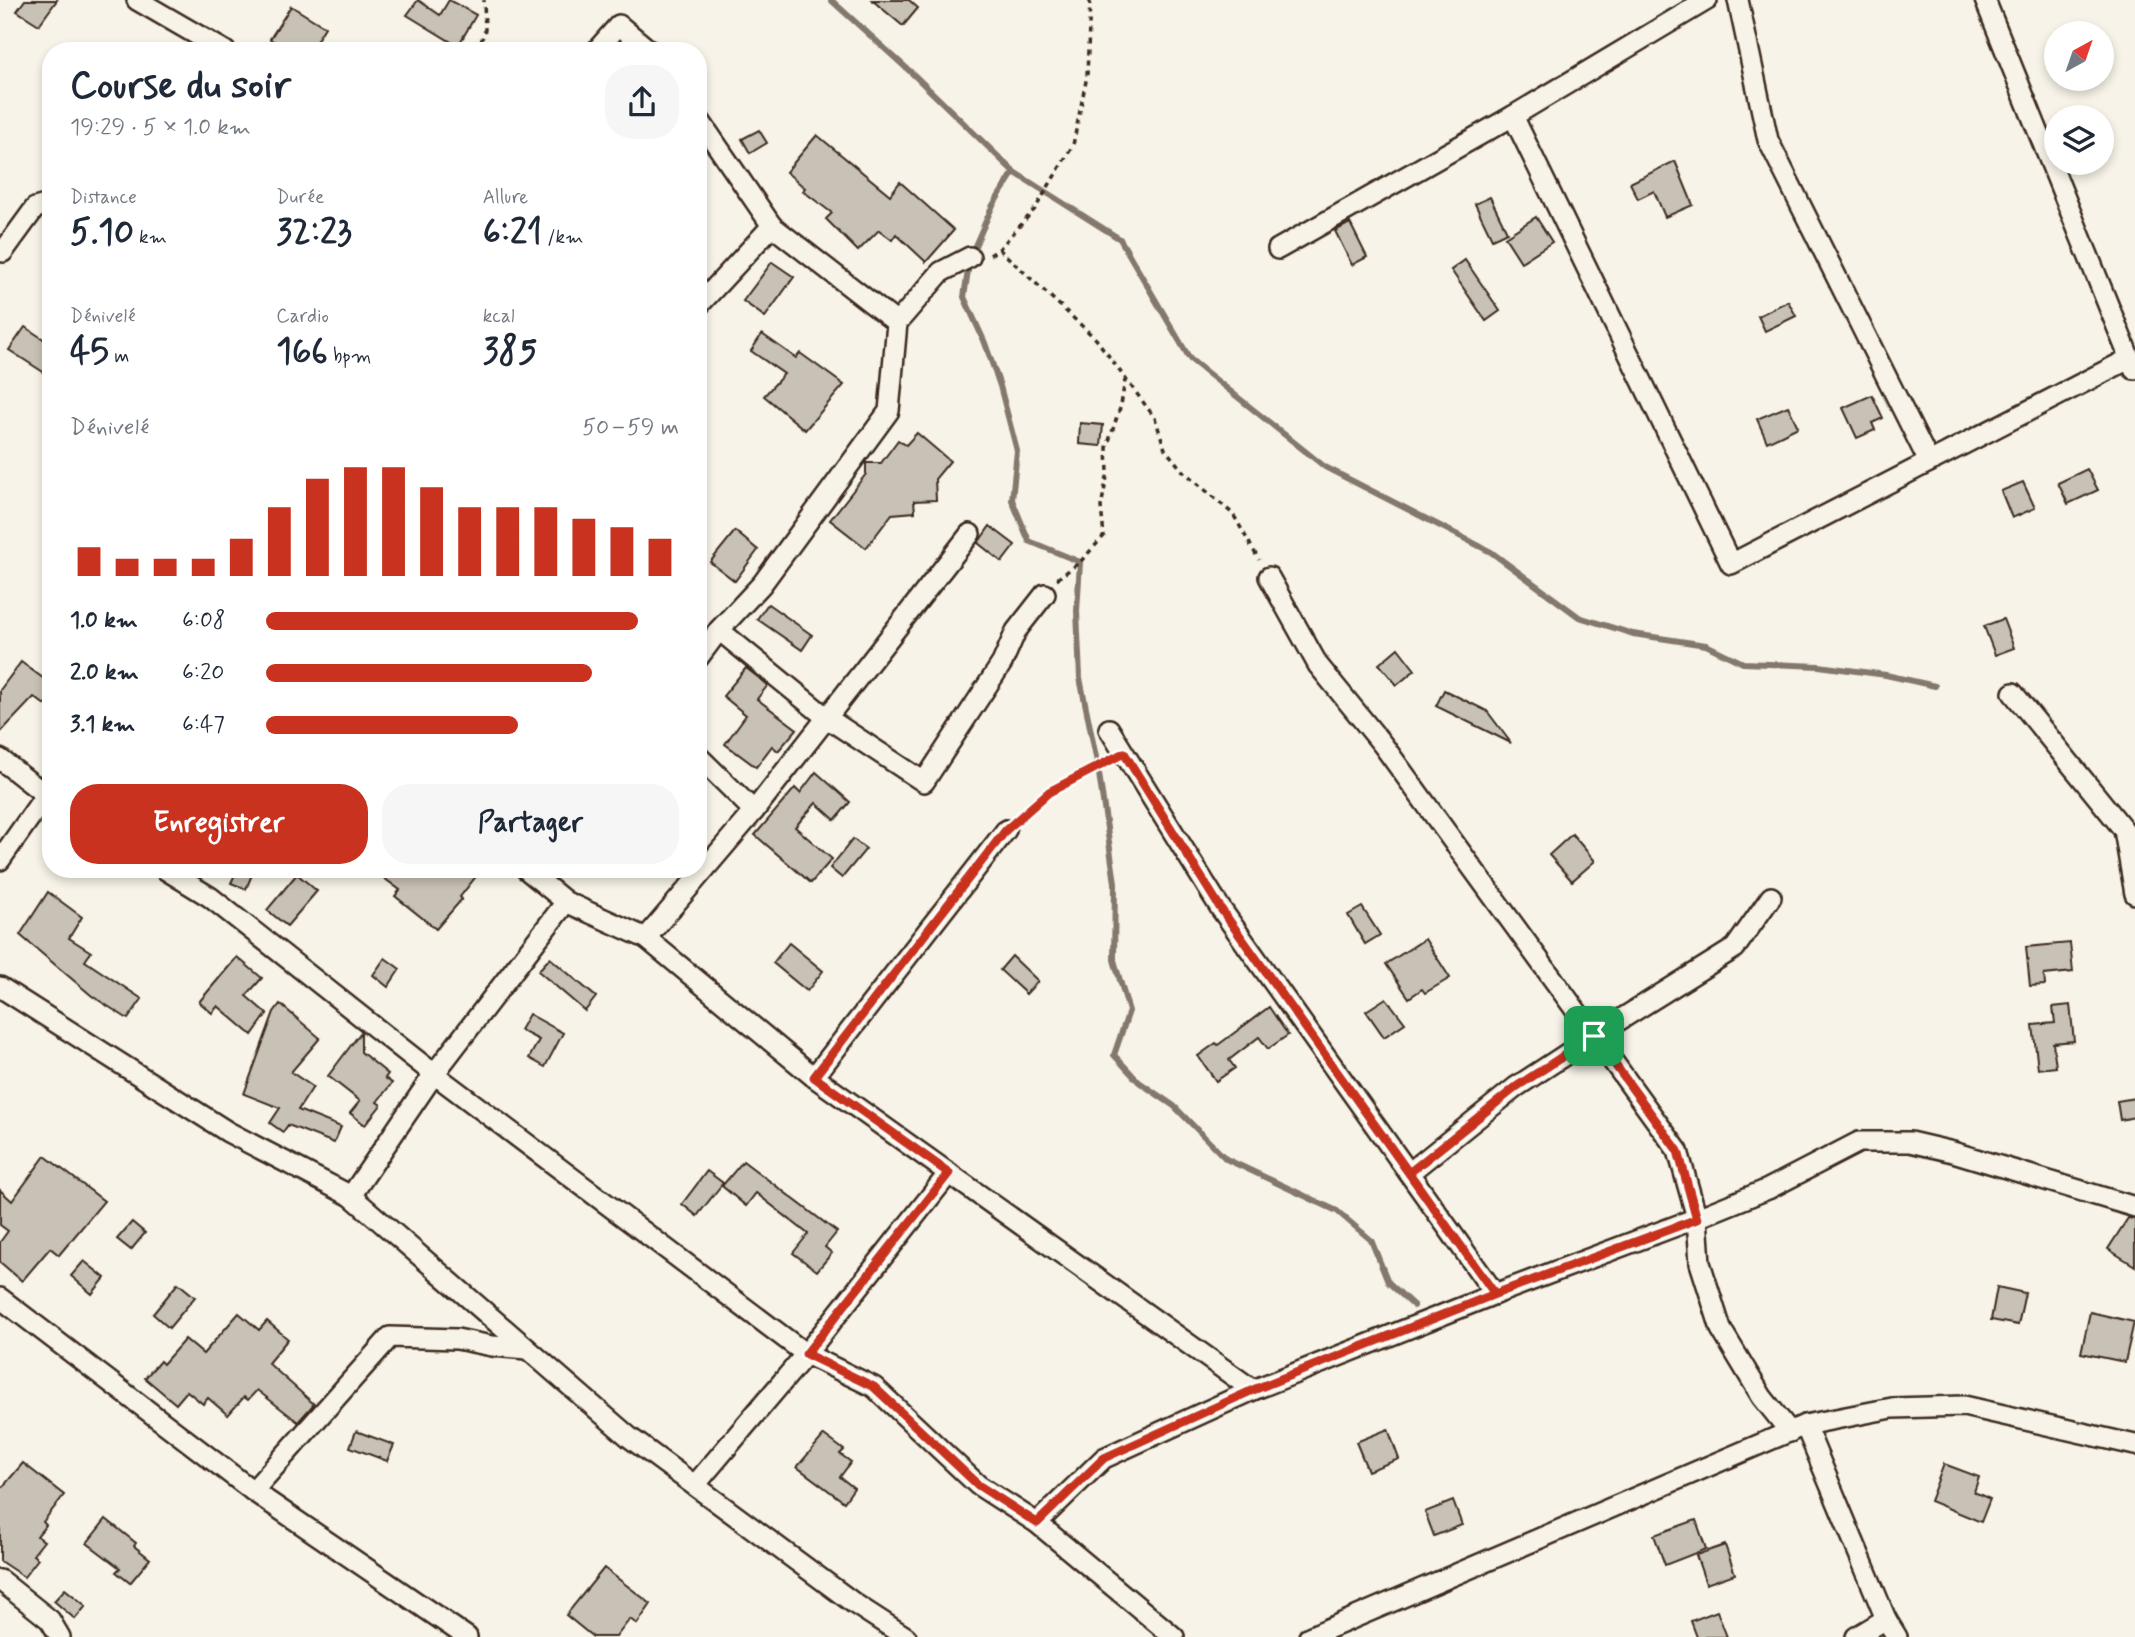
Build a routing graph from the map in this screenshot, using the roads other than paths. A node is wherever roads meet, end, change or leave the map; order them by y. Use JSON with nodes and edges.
{"nodes":[{"id":1,"x":137,"y":0,"type":"edge"},
{"id":2,"x":1707,"y":0,"type":"edge"},
{"id":3,"x":1738,"y":0,"type":"edge"},
{"id":4,"x":1985,"y":0,"type":"edge"},
{"id":5,"x":209,"y":42,"type":"edge"},
{"id":6,"x":604,"y":42,"type":"edge"},
{"id":7,"x":639,"y":42,"type":"edge"},
{"id":8,"x":1513,"y":116,"type":"junction"},
{"id":9,"x":707,"y":131,"type":"edge"},
{"id":10,"x":42,"y":206,"type":"edge"},
{"id":11,"x":772,"y":226,"type":"junction"},
{"id":12,"x":1278,"y":249,"type":"dead end"},
{"id":13,"x":3,"y":252,"type":"dead end"},
{"id":14,"x":970,"y":257,"type":"dead end"},
{"id":15,"x":707,"y":296,"type":"edge"},
{"id":16,"x":897,"y":323,"type":"junction"},
{"id":17,"x":2132,"y":364,"type":"edge"},
{"id":18,"x":1929,"y":462,"type":"junction"},
{"id":19,"x":970,"y":534,"type":"dead end"},
{"id":20,"x":1269,"y":577,"type":"road end"},
{"id":21,"x":1045,"y":594,"type":"road end"},
{"id":22,"x":719,"y":630,"type":"junction"},
{"id":23,"x":707,"y":646,"type":"edge"},
{"id":24,"x":2013,"y":693,"type":"dead end"},
{"id":25,"x":827,"y":718,"type":"junction"},
{"id":26,"x":1109,"y":729,"type":"dead end"},
{"id":27,"x":0,"y":759,"type":"edge"},
{"id":28,"x":707,"y":765,"type":"edge"},
{"id":29,"x":42,"y":786,"type":"edge"},
{"id":30,"x":42,"y":801,"type":"edge"},
{"id":31,"x":754,"y":811,"type":"junction"},
{"id":32,"x":1006,"y":830,"type":"road end"},
{"id":33,"x":0,"y":860,"type":"edge"},
{"id":34,"x":707,"y":866,"type":"edge"},
{"id":35,"x":179,"y":878,"type":"edge"},
{"id":36,"x":537,"y":878,"type":"edge"},
{"id":37,"x":697,"y":878,"type":"edge"},
{"id":38,"x":2135,"y":894,"type":"edge"},
{"id":39,"x":1771,"y":897,"type":"dead end"},
{"id":40,"x":566,"y":902,"type":"junction"},
{"id":41,"x":646,"y":938,"type":"junction"},
{"id":42,"x":0,"y":987,"type":"edge"},
{"id":43,"x":1594,"y":1036,"type":"junction"},
{"id":44,"x":434,"y":1074,"type":"junction"},
{"id":45,"x":814,"y":1077,"type":"junction"},
{"id":46,"x":949,"y":1173,"type":"junction"},
{"id":47,"x":1409,"y":1173,"type":"junction"},
{"id":48,"x":351,"y":1196,"type":"junction"},
{"id":49,"x":2135,"y":1206,"type":"edge"},
{"id":50,"x":1697,"y":1219,"type":"junction"},
{"id":51,"x":1495,"y":1294,"type":"junction"},
{"id":52,"x":0,"y":1298,"type":"edge"},
{"id":53,"x":527,"y":1349,"type":"junction"},
{"id":54,"x":806,"y":1354,"type":"junction"},
{"id":55,"x":1253,"y":1390,"type":"junction"},
{"id":56,"x":1797,"y":1429,"type":"junction"},
{"id":57,"x":2135,"y":1445,"type":"edge"},
{"id":58,"x":695,"y":1485,"type":"junction"},
{"id":59,"x":253,"y":1491,"type":"junction"},
{"id":60,"x":1037,"y":1523,"type":"junction"},
{"id":61,"x":0,"y":1580,"type":"edge"},
{"id":62,"x":1886,"y":1619,"type":"junction"},
{"id":63,"x":60,"y":1637,"type":"edge"},
{"id":64,"x":467,"y":1637,"type":"edge"},
{"id":65,"x":906,"y":1637,"type":"edge"},
{"id":66,"x":1174,"y":1637,"type":"edge"},
{"id":67,"x":1309,"y":1637,"type":"edge"},
{"id":68,"x":1856,"y":1637,"type":"edge"},
{"id":69,"x":1897,"y":1637,"type":"edge"}],
"edges":[{"from":1,"to":5,"type":"street"},
{"from":2,"to":8,"type":"street"},
{"from":3,"to":18,"type":"street"},
{"from":4,"to":17,"type":"street"},
{"from":6,"to":7,"type":"street"},
{"from":8,"to":12,"type":"street"},
{"from":8,"to":18,"type":"street"},
{"from":9,"to":11,"type":"street"},
{"from":10,"to":13,"type":"street"},
{"from":11,"to":15,"type":"street"},
{"from":11,"to":16,"type":"street"},
{"from":14,"to":16,"type":"street"},
{"from":16,"to":22,"type":"street"},
{"from":17,"to":18,"type":"street"},
{"from":19,"to":25,"type":"street"},
{"from":20,"to":43,"type":"street"},
{"from":21,"to":25,"type":"street"},
{"from":22,"to":23,"type":"street"},
{"from":22,"to":25,"type":"street"},
{"from":24,"to":38,"type":"street"},
{"from":25,"to":31,"type":"street"},
{"from":26,"to":47,"type":"street"},
{"from":27,"to":29,"type":"street"},
{"from":28,"to":31,"type":"street"},
{"from":30,"to":33,"type":"street"},
{"from":31,"to":34,"type":"street"},
{"from":32,"to":45,"type":"street"},
{"from":35,"to":44,"type":"street"},
{"from":36,"to":40,"type":"street"},
{"from":37,"to":41,"type":"street"},
{"from":39,"to":43,"type":"street"},
{"from":40,"to":41,"type":"street"},
{"from":40,"to":44,"type":"street"},
{"from":41,"to":45,"type":"street"},
{"from":42,"to":48,"type":"street"},
{"from":43,"to":47,"type":"street"},
{"from":43,"to":50,"type":"street"},
{"from":44,"to":48,"type":"street"},
{"from":44,"to":54,"type":"street"},
{"from":45,"to":46,"type":"street"},
{"from":46,"to":54,"type":"street"},
{"from":46,"to":55,"type":"street"},
{"from":47,"to":51,"type":"street"},
{"from":48,"to":53,"type":"street"},
{"from":49,"to":50,"type":"street"},
{"from":50,"to":51,"type":"street"},
{"from":50,"to":56,"type":"street"},
{"from":51,"to":55,"type":"street"},
{"from":52,"to":59,"type":"street"},
{"from":53,"to":58,"type":"street"},
{"from":53,"to":59,"type":"street"},
{"from":54,"to":58,"type":"street"},
{"from":54,"to":60,"type":"street"},
{"from":55,"to":60,"type":"street"},
{"from":56,"to":57,"type":"street"},
{"from":56,"to":62,"type":"street"},
{"from":56,"to":67,"type":"street"},
{"from":58,"to":65,"type":"street"},
{"from":59,"to":64,"type":"street"},
{"from":60,"to":66,"type":"street"},
{"from":61,"to":63,"type":"street"},
{"from":62,"to":68,"type":"street"},
{"from":62,"to":69,"type":"street"}]}
